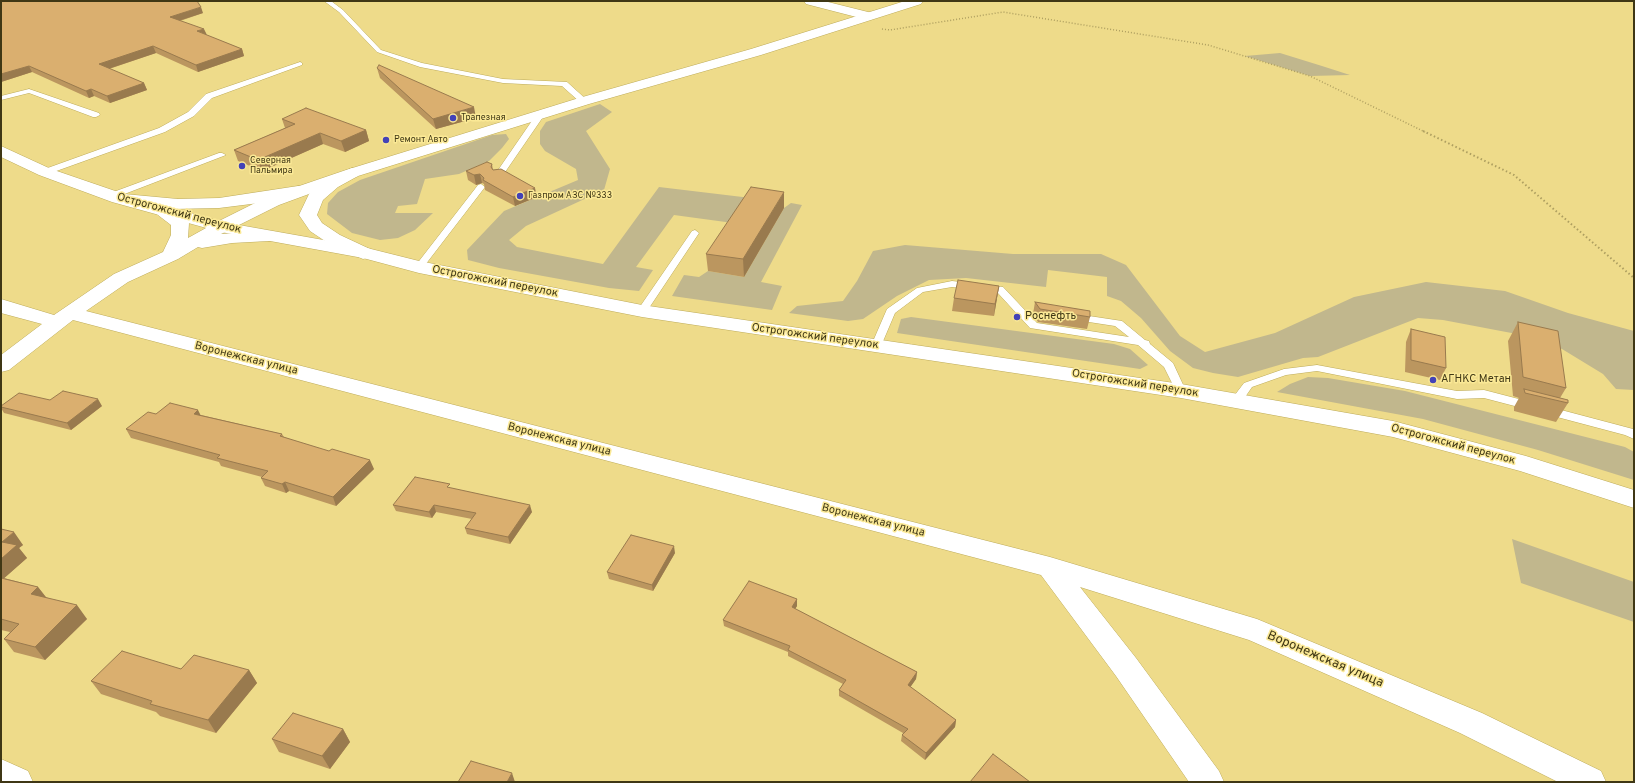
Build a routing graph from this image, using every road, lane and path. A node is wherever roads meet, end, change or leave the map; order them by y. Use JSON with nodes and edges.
{"nodes":[{"id":1,"x":327,"y":1,"type":"edge"},
{"id":2,"x":810,"y":1,"type":"edge"},
{"id":3,"x":917,"y":1,"type":"edge"},
{"id":4,"x":868,"y":16,"type":"junction"},
{"id":5,"x":851,"y":22,"type":"junction"},
{"id":6,"x":300,"y":64,"type":"dead end"},
{"id":7,"x":1,"y":98,"type":"edge"},
{"id":8,"x":584,"y":101,"type":"junction"},
{"id":9,"x":541,"y":114,"type":"junction"},
{"id":10,"x":96,"y":115,"type":"dead end"},
{"id":11,"x":1,"y":151,"type":"edge"},
{"id":12,"x":222,"y":155,"type":"dead end"},
{"id":13,"x":45,"y":172,"type":"junction"},
{"id":14,"x":352,"y":172,"type":"junction"},
{"id":15,"x":498,"y":176,"type":"edge"},
{"id":16,"x":481,"y":187,"type":"dead end"},
{"id":17,"x":307,"y":189,"type":"junction"},
{"id":18,"x":115,"y":197,"type":"junction"},
{"id":19,"x":164,"y":211,"type":"junction"},
{"id":20,"x":221,"y":227,"type":"junction"},
{"id":21,"x":694,"y":233,"type":"dead end"},
{"id":22,"x":269,"y":236,"type":"junction"},
{"id":23,"x":364,"y":253,"type":"junction"},
{"id":24,"x":171,"y":255,"type":"junction"},
{"id":25,"x":420,"y":267,"type":"junction"},
{"id":26,"x":1634,"y":278,"type":"edge"},
{"id":27,"x":1,"y":305,"type":"edge"},
{"id":28,"x":1017,"y":308,"type":"junction"},
{"id":29,"x":1033,"y":310,"type":"dead end"},
{"id":30,"x":642,"y":311,"type":"junction"},
{"id":31,"x":1064,"y":315,"type":"edge"},
{"id":32,"x":63,"y":318,"type":"junction"},
{"id":33,"x":1144,"y":343,"type":"junction"},
{"id":34,"x":876,"y":346,"type":"junction"},
{"id":35,"x":1,"y":365,"type":"edge"},
{"id":36,"x":1181,"y":391,"type":"junction"},
{"id":37,"x":1237,"y":400,"type":"junction"},
{"id":38,"x":1634,"y":435,"type":"edge"},
{"id":39,"x":1634,"y":499,"type":"edge"},
{"id":40,"x":1050,"y":567,"type":"junction"},
{"id":41,"x":1,"y":774,"type":"edge"},
{"id":42,"x":17,"y":782,"type":"edge"},
{"id":43,"x":1208,"y":782,"type":"edge"},
{"id":44,"x":1590,"y":782,"type":"edge"}],
"edges":[{"from":1,"to":8,"type":"lane"},
{"from":2,"to":4,"type":"main road"},
{"from":3,"to":4,"type":"main road"},
{"from":4,"to":5,"type":"main road"},
{"from":5,"to":8,"type":"main road"},
{"from":5,"to":26,"type":"path"},
{"from":6,"to":13,"type":"lane"},
{"from":7,"to":10,"type":"lane"},
{"from":8,"to":9,"type":"main road"},
{"from":9,"to":14,"type":"main road"},
{"from":9,"to":15,"type":"lane"},
{"from":11,"to":13,"type":"main road","name":"Острогожский переулок"},
{"from":12,"to":18,"type":"lane"},
{"from":13,"to":18,"type":"main road","name":"Острогожский переулок"},
{"from":14,"to":17,"type":"main road"},
{"from":14,"to":23,"type":"main road"},
{"from":16,"to":25,"type":"lane"},
{"from":17,"to":18,"type":"main road"},
{"from":17,"to":20,"type":"main road"},
{"from":18,"to":19,"type":"main road","name":"Острогожский переулок"},
{"from":19,"to":20,"type":"main road","name":"Острогожский переулок"},
{"from":19,"to":24,"type":"main road"},
{"from":20,"to":22,"type":"main road","name":"Острогожский переулок"},
{"from":20,"to":24,"type":"main road"},
{"from":21,"to":30,"type":"lane"},
{"from":22,"to":23,"type":"main road","name":"Острогожский переулок"},
{"from":22,"to":24,"type":"main road"},
{"from":23,"to":25,"type":"main road","name":"Острогожский переулок"},
{"from":24,"to":32,"type":"main road"},
{"from":25,"to":30,"type":"main road","name":"Острогожский переулок"},
{"from":27,"to":32,"type":"main road","name":"Воронежская улица"},
{"from":28,"to":29,"type":"lane"},
{"from":28,"to":33,"type":"lane"},
{"from":28,"to":34,"type":"lane"},
{"from":30,"to":34,"type":"main road","name":"Острогожский переулок"},
{"from":31,"to":33,"type":"lane"},
{"from":32,"to":35,"type":"main road"},
{"from":32,"to":40,"type":"main road","name":"Воронежская улица"},
{"from":33,"to":36,"type":"lane"},
{"from":34,"to":36,"type":"main road","name":"Острогожский переулок"},
{"from":36,"to":37,"type":"main road","name":"Острогожский переулок"},
{"from":37,"to":38,"type":"lane"},
{"from":37,"to":39,"type":"main road","name":"Острогожский переулок"},
{"from":40,"to":43,"type":"main road"},
{"from":40,"to":44,"type":"main road","name":"Воронежская улица"},
{"from":41,"to":42,"type":"main road"}]}
